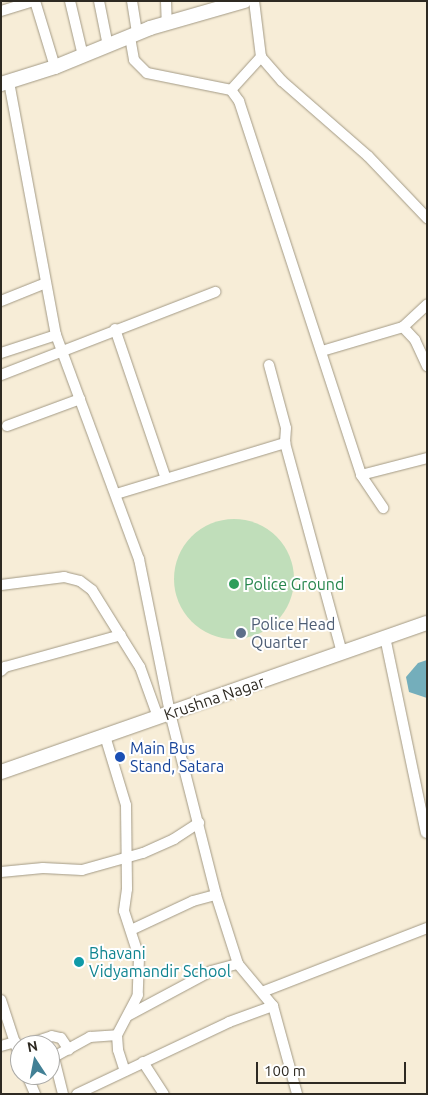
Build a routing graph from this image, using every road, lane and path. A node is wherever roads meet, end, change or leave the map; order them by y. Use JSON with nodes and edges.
{"nodes":[{"id":1,"x":35,"y":1,"type":"edge"},
{"id":2,"x":70,"y":1,"type":"edge"},
{"id":3,"x":99,"y":1,"type":"edge"},
{"id":4,"x":132,"y":1,"type":"edge"},
{"id":5,"x":166,"y":1,"type":"edge"},
{"id":6,"x":244,"y":1,"type":"edge"},
{"id":7,"x":254,"y":1,"type":"edge"},
{"id":8,"x":1,"y":10,"type":"edge"},
{"id":9,"x":167,"y":24,"type":"junction"},
{"id":10,"x":133,"y":35,"type":"junction"},
{"id":11,"x":108,"y":46,"type":"junction"},
{"id":12,"x":83,"y":56,"type":"junction"},
{"id":13,"x":261,"y":57,"type":"junction"},
{"id":14,"x":55,"y":67,"type":"junction"},
{"id":15,"x":5,"y":83,"type":"edge"},
{"id":16,"x":231,"y":90,"type":"junction"},
{"id":17,"x":427,"y":218,"type":"edge"},
{"id":18,"x":46,"y":283,"type":"junction"},
{"id":19,"x":215,"y":292,"type":"dead end"},
{"id":20,"x":1,"y":301,"type":"edge"},
{"id":21,"x":427,"y":305,"type":"edge"},
{"id":22,"x":404,"y":327,"type":"junction"},
{"id":23,"x":115,"y":329,"type":"junction"},
{"id":24,"x":56,"y":335,"type":"junction"},
{"id":25,"x":322,"y":351,"type":"junction"},
{"id":26,"x":62,"y":352,"type":"junction"},
{"id":27,"x":1,"y":353,"type":"edge"},
{"id":28,"x":269,"y":365,"type":"dead end"},
{"id":29,"x":427,"y":366,"type":"edge"},
{"id":30,"x":1,"y":375,"type":"edge"},
{"id":31,"x":80,"y":399,"type":"junction"},
{"id":32,"x":7,"y":426,"type":"dead end"},
{"id":33,"x":285,"y":443,"type":"junction"},
{"id":34,"x":427,"y":458,"type":"edge"},
{"id":35,"x":362,"y":475,"type":"junction"},
{"id":36,"x":166,"y":478,"type":"junction"},
{"id":37,"x":116,"y":494,"type":"junction"},
{"id":38,"x":382,"y":508,"type":"dead end"},
{"id":39,"x":1,"y":585,"type":"edge"},
{"id":40,"x":427,"y":623,"type":"edge"},
{"id":41,"x":121,"y":636,"type":"junction"},
{"id":42,"x":385,"y":637,"type":"junction"},
{"id":43,"x":342,"y":653,"type":"junction"},
{"id":44,"x":1,"y":672,"type":"edge"},
{"id":45,"x":164,"y":715,"type":"junction"},
{"id":46,"x":105,"y":736,"type":"junction"},
{"id":47,"x":1,"y":772,"type":"edge"},
{"id":48,"x":199,"y":823,"type":"junction"},
{"id":49,"x":426,"y":834,"type":"edge"},
{"id":50,"x":128,"y":857,"type":"junction"},
{"id":51,"x":1,"y":872,"type":"edge"},
{"id":52,"x":216,"y":895,"type":"junction"},
{"id":53,"x":427,"y":928,"type":"edge"},
{"id":54,"x":131,"y":930,"type":"junction"},
{"id":55,"x":238,"y":964,"type":"junction"},
{"id":56,"x":262,"y":992,"type":"junction"},
{"id":57,"x":1,"y":1000,"type":"edge"},
{"id":58,"x":273,"y":1006,"type":"junction"},
{"id":59,"x":129,"y":1015,"type":"junction"},
{"id":60,"x":14,"y":1035,"type":"edge"},
{"id":61,"x":117,"y":1035,"type":"junction"},
{"id":62,"x":60,"y":1038,"type":"edge"},
{"id":63,"x":69,"y":1050,"type":"junction"},
{"id":64,"x":60,"y":1055,"type":"edge"},
{"id":65,"x":143,"y":1062,"type":"junction"},
{"id":66,"x":124,"y":1071,"type":"junction"},
{"id":67,"x":77,"y":1094,"type":"edge"},
{"id":68,"x":164,"y":1094,"type":"edge"},
{"id":69,"x":297,"y":1094,"type":"edge"}],
"edges":[{"from":1,"to":8,"type":"street"},
{"from":1,"to":14,"type":"street"},
{"from":2,"to":12,"type":"street"},
{"from":3,"to":11,"type":"street"},
{"from":4,"to":10,"type":"street"},
{"from":5,"to":9,"type":"street"},
{"from":6,"to":9,"type":"main road"},
{"from":7,"to":13,"type":"street"},
{"from":9,"to":10,"type":"main road"},
{"from":10,"to":11,"type":"main road"},
{"from":10,"to":16,"type":"street"},
{"from":11,"to":12,"type":"main road"},
{"from":12,"to":14,"type":"main road"},
{"from":13,"to":16,"type":"street"},
{"from":13,"to":17,"type":"street"},
{"from":14,"to":15,"type":"main road"},
{"from":15,"to":18,"type":"street"},
{"from":16,"to":25,"type":"street"},
{"from":18,"to":20,"type":"street"},
{"from":18,"to":24,"type":"street"},
{"from":19,"to":23,"type":"street"},
{"from":21,"to":22,"type":"street"},
{"from":22,"to":25,"type":"street"},
{"from":22,"to":29,"type":"street"},
{"from":23,"to":26,"type":"street"},
{"from":23,"to":36,"type":"street"},
{"from":24,"to":26,"type":"street"},
{"from":24,"to":27,"type":"street"},
{"from":25,"to":35,"type":"street"},
{"from":26,"to":30,"type":"street"},
{"from":26,"to":31,"type":"street"},
{"from":28,"to":33,"type":"street"},
{"from":31,"to":32,"type":"street"},
{"from":31,"to":37,"type":"street"},
{"from":33,"to":36,"type":"street"},
{"from":33,"to":43,"type":"street"},
{"from":34,"to":35,"type":"street"},
{"from":35,"to":38,"type":"street"},
{"from":36,"to":37,"type":"street"},
{"from":37,"to":45,"type":"street"},
{"from":39,"to":41,"type":"street"},
{"from":40,"to":42,"type":"main road","name":"Krushna Nagar"},
{"from":41,"to":44,"type":"street"},
{"from":41,"to":45,"type":"street"},
{"from":42,"to":43,"type":"main road","name":"Krushna Nagar"},
{"from":42,"to":49,"type":"street"},
{"from":43,"to":45,"type":"main road","name":"Krushna Nagar"},
{"from":45,"to":46,"type":"main road","name":"Krushna Nagar"},
{"from":45,"to":48,"type":"street"},
{"from":46,"to":47,"type":"main road","name":"Krushna Nagar"},
{"from":46,"to":50,"type":"street"},
{"from":48,"to":50,"type":"street"},
{"from":48,"to":52,"type":"street"},
{"from":50,"to":51,"type":"street"},
{"from":50,"to":54,"type":"street"},
{"from":52,"to":54,"type":"street"},
{"from":52,"to":55,"type":"street"},
{"from":53,"to":56,"type":"street"},
{"from":54,"to":59,"type":"street"},
{"from":55,"to":56,"type":"street"},
{"from":55,"to":59,"type":"street"},
{"from":56,"to":58,"type":"street"},
{"from":57,"to":60,"type":"street"},
{"from":58,"to":65,"type":"street"},
{"from":58,"to":69,"type":"street"},
{"from":59,"to":61,"type":"street"},
{"from":61,"to":63,"type":"street"},
{"from":61,"to":66,"type":"street"},
{"from":62,"to":63,"type":"street"},
{"from":63,"to":64,"type":"street"},
{"from":65,"to":66,"type":"street"},
{"from":65,"to":68,"type":"street"},
{"from":66,"to":67,"type":"street"}]}
